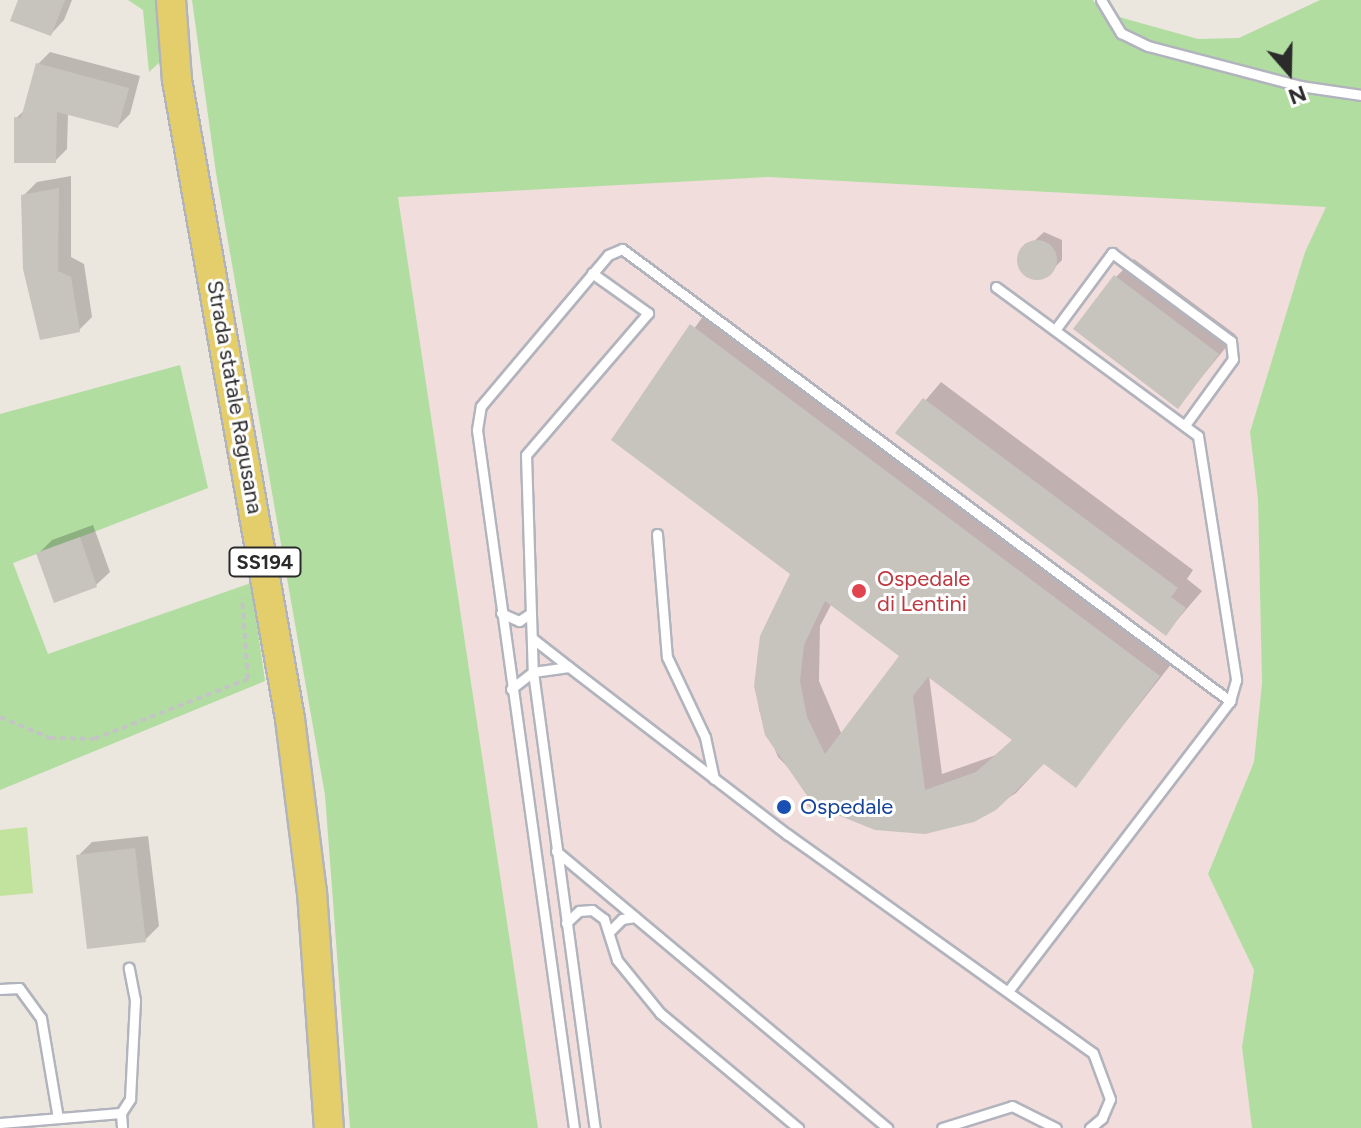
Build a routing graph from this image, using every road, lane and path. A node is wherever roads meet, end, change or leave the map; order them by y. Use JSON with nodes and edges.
{"nodes":[{"id":1,"x":171,"y":0,"type":"edge"},
{"id":2,"x":1101,"y":0,"type":"edge"},
{"id":3,"x":1361,"y":95,"type":"edge"},
{"id":4,"x":592,"y":273,"type":"junction"},
{"id":5,"x":996,"y":287,"type":"dead end"},
{"id":6,"x":1055,"y":330,"type":"junction"},
{"id":7,"x":1185,"y":425,"type":"junction"},
{"id":8,"x":657,"y":534,"type":"dead end"},
{"id":9,"x":241,"y":591,"type":"dead end"},
{"id":10,"x":501,"y":613,"type":"junction"},
{"id":11,"x":531,"y":613,"type":"junction"},
{"id":12,"x":532,"y":638,"type":"junction"},
{"id":13,"x":569,"y":667,"type":"junction"},
{"id":14,"x":533,"y":672,"type":"junction"},
{"id":15,"x":511,"y":689,"type":"junction"},
{"id":16,"x":1230,"y":701,"type":"junction"},
{"id":17,"x":0,"y":717,"type":"edge"},
{"id":18,"x":714,"y":779,"type":"junction"},
{"id":19,"x":556,"y":851,"type":"junction"},
{"id":20,"x":635,"y":917,"type":"junction"},
{"id":21,"x":566,"y":923,"type":"junction"},
{"id":22,"x":609,"y":932,"type":"junction"},
{"id":23,"x":129,"y":968,"type":"dead end"},
{"id":24,"x":0,"y":989,"type":"edge"},
{"id":25,"x":1008,"y":991,"type":"junction"},
{"id":26,"x":121,"y":1113,"type":"junction"},
{"id":27,"x":58,"y":1118,"type":"junction"},
{"id":28,"x":0,"y":1123,"type":"edge"},
{"id":29,"x":122,"y":1128,"type":"edge"},
{"id":30,"x":329,"y":1128,"type":"edge"},
{"id":31,"x":574,"y":1128,"type":"edge"},
{"id":32,"x":595,"y":1128,"type":"edge"},
{"id":33,"x":798,"y":1128,"type":"edge"},
{"id":34,"x":887,"y":1128,"type":"edge"},
{"id":35,"x":942,"y":1128,"type":"edge"},
{"id":36,"x":1056,"y":1128,"type":"edge"},
{"id":37,"x":1090,"y":1128,"type":"edge"}],
"edges":[{"from":1,"to":30,"type":"main road","name":"Strada statale Ragusana","number":"SS194"},
{"from":2,"to":3,"type":"lane"},
{"from":4,"to":10,"type":"lane"},
{"from":4,"to":11,"type":"lane"},
{"from":4,"to":16,"type":"lane"},
{"from":5,"to":6,"type":"lane"},
{"from":6,"to":7,"type":"lane"},
{"from":6,"to":7,"type":"lane"},
{"from":7,"to":16,"type":"lane"},
{"from":8,"to":18,"type":"lane"},
{"from":9,"to":17,"type":"path"},
{"from":10,"to":11,"type":"lane"},
{"from":10,"to":15,"type":"lane"},
{"from":11,"to":12,"type":"lane"},
{"from":12,"to":13,"type":"lane"},
{"from":12,"to":14,"type":"lane"},
{"from":13,"to":14,"type":"lane"},
{"from":13,"to":18,"type":"lane"},
{"from":14,"to":15,"type":"lane"},
{"from":14,"to":19,"type":"lane"},
{"from":15,"to":31,"type":"lane"},
{"from":16,"to":25,"type":"lane"},
{"from":18,"to":25,"type":"lane"},
{"from":19,"to":20,"type":"lane"},
{"from":19,"to":21,"type":"lane"},
{"from":20,"to":22,"type":"lane"},
{"from":20,"to":34,"type":"lane"},
{"from":21,"to":22,"type":"lane"},
{"from":21,"to":32,"type":"lane"},
{"from":22,"to":33,"type":"lane"},
{"from":23,"to":26,"type":"lane"},
{"from":24,"to":27,"type":"lane"},
{"from":25,"to":37,"type":"lane"},
{"from":26,"to":27,"type":"lane"},
{"from":26,"to":29,"type":"lane"},
{"from":27,"to":28,"type":"lane"},
{"from":35,"to":36,"type":"lane"}]}
